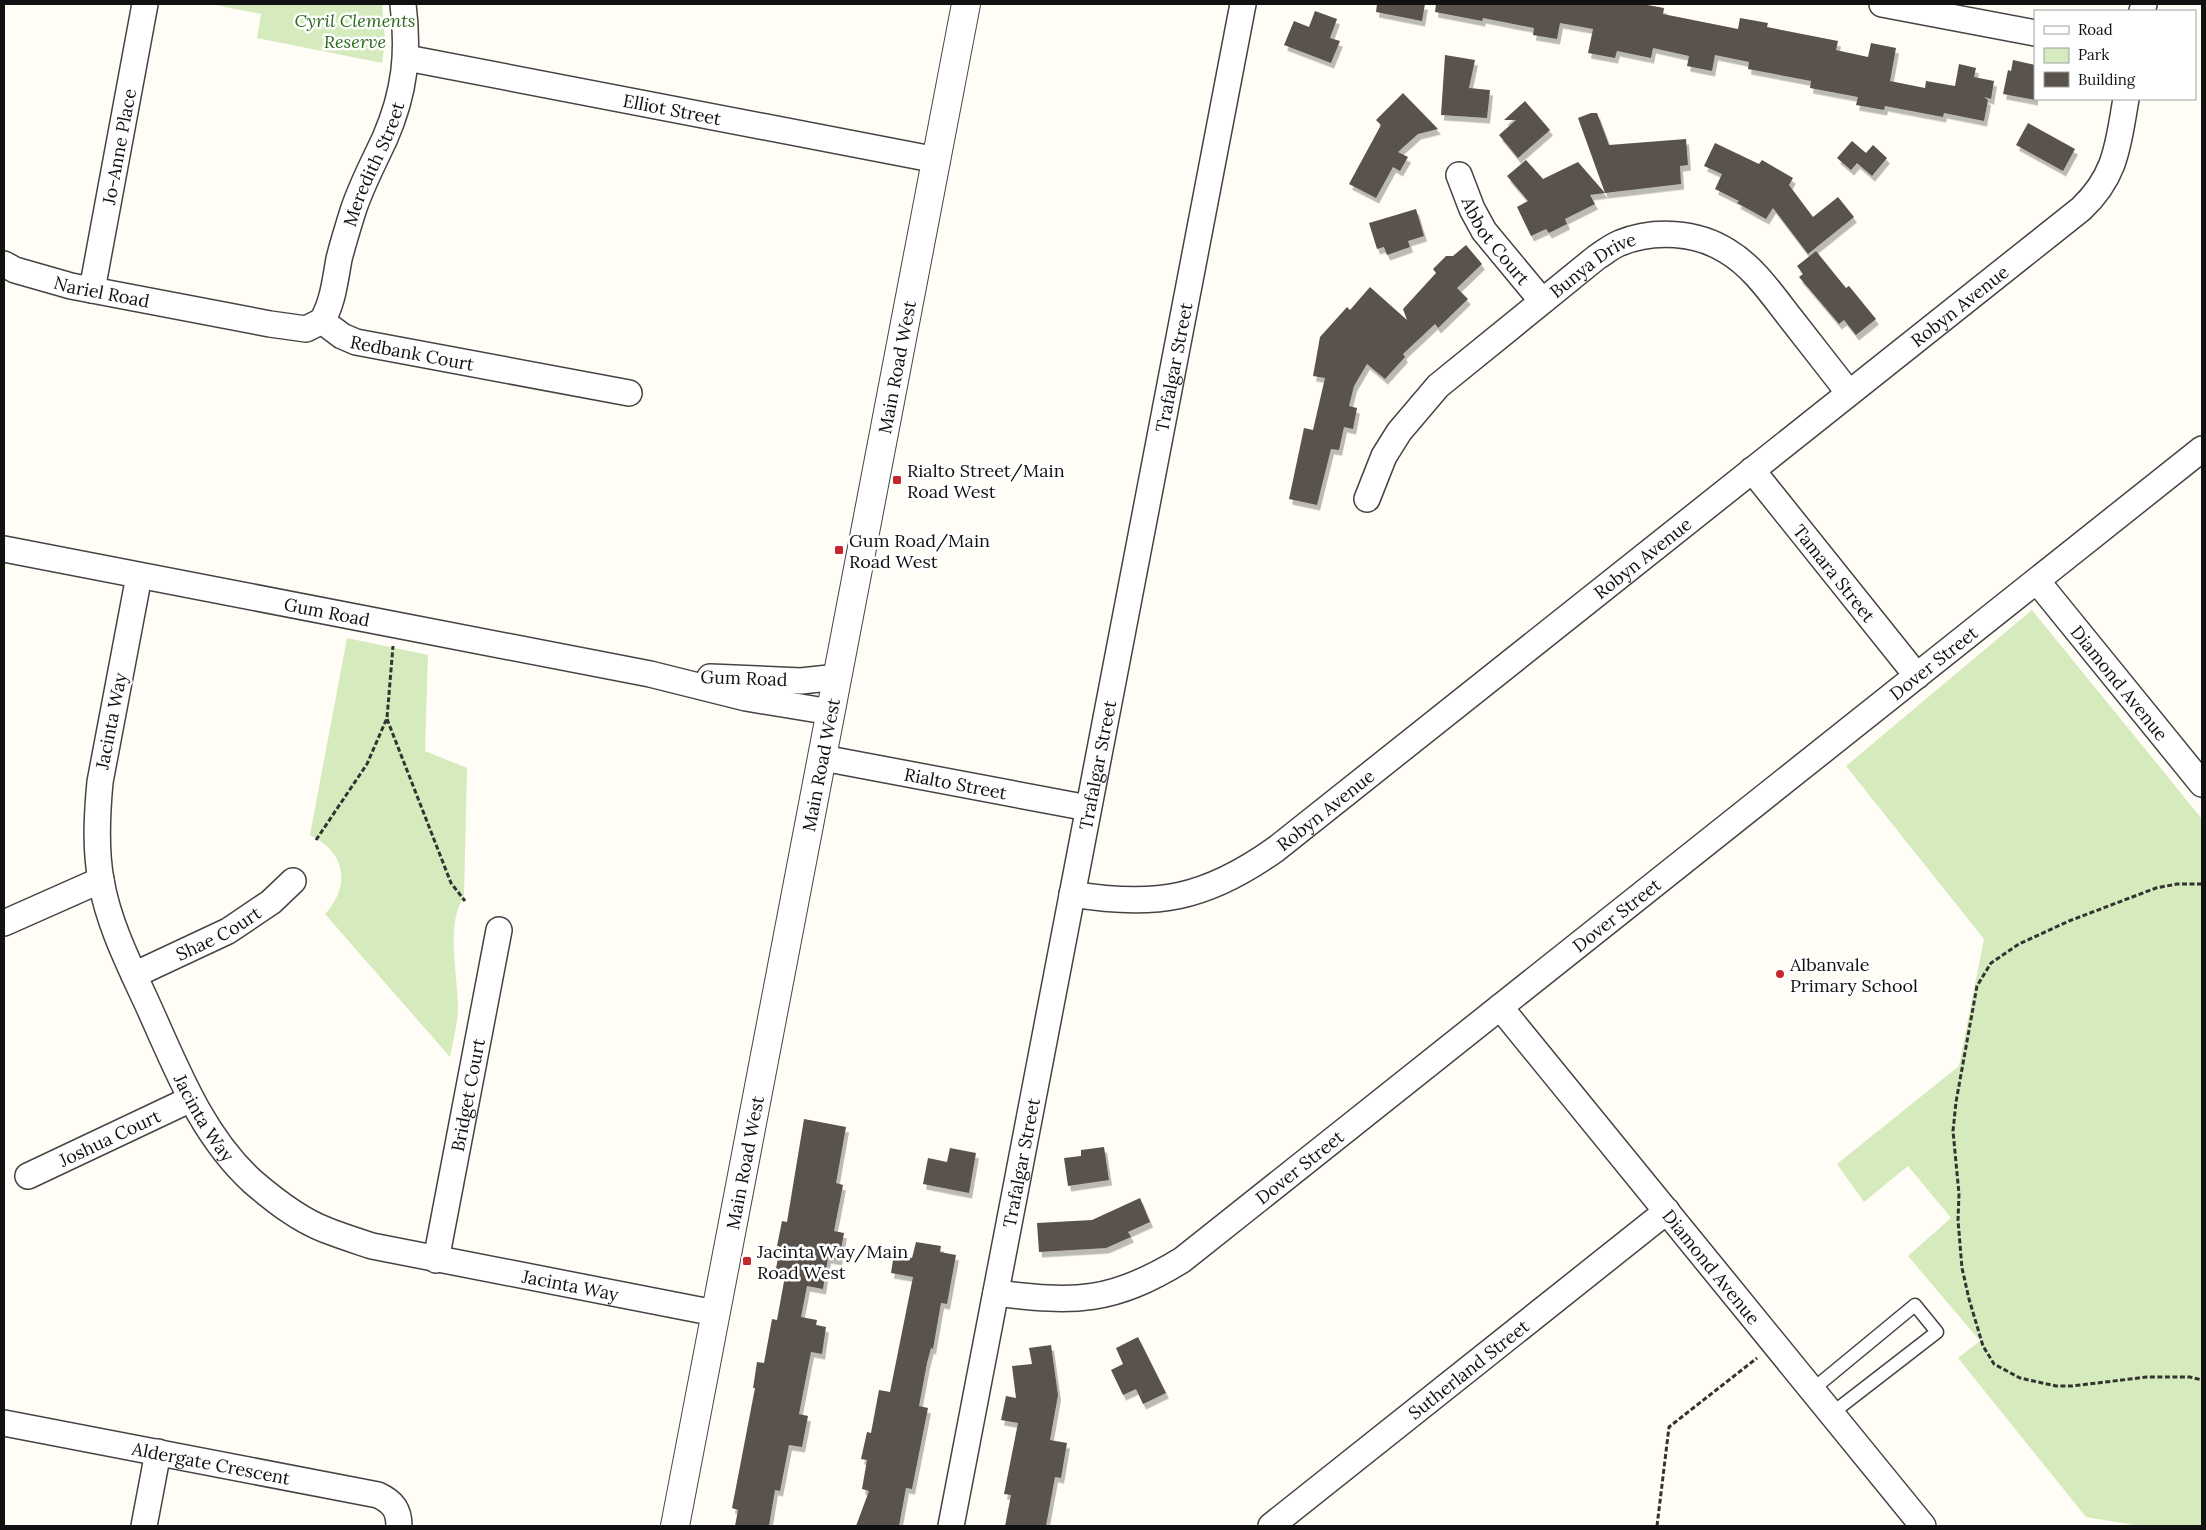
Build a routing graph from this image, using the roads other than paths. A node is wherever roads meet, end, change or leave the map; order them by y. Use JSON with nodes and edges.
{"nodes":[{"id":1,"x":146,"y":4,"type":"edge"},
{"id":2,"x":403,"y":4,"type":"edge"},
{"id":3,"x":966,"y":4,"type":"edge"},
{"id":4,"x":1243,"y":4,"type":"edge"},
{"id":5,"x":1882,"y":4,"type":"edge"},
{"id":6,"x":2034,"y":33,"type":"edge"},
{"id":7,"x":407,"y":58,"type":"junction"},
{"id":8,"x":2126,"y":100,"type":"edge"},
{"id":9,"x":937,"y":160,"type":"junction"},
{"id":10,"x":1459,"y":175,"type":"dead end"},
{"id":11,"x":4,"y":264,"type":"edge"},
{"id":12,"x":92,"y":290,"type":"junction"},
{"id":13,"x":1542,"y":301,"type":"junction"},
{"id":14,"x":322,"y":321,"type":"junction"},
{"id":15,"x":628,"y":393,"type":"dead end"},
{"id":16,"x":1849,"y":393,"type":"junction"},
{"id":17,"x":2202,"y":449,"type":"edge"},
{"id":18,"x":1752,"y":470,"type":"junction"},
{"id":19,"x":1367,"y":499,"type":"dead end"},
{"id":20,"x":4,"y":549,"type":"edge"},
{"id":21,"x":138,"y":576,"type":"junction"},
{"id":22,"x":2037,"y":581,"type":"junction"},
{"id":23,"x":650,"y":674,"type":"junction"},
{"id":24,"x":838,"y":676,"type":"junction"},
{"id":25,"x":1917,"y":676,"type":"junction"},
{"id":26,"x":831,"y":712,"type":"junction"},
{"id":27,"x":823,"y":758,"type":"junction"},
{"id":28,"x":2202,"y":784,"type":"edge"},
{"id":29,"x":1088,"y":808,"type":"junction"},
{"id":30,"x":101,"y":880,"type":"junction"},
{"id":31,"x":293,"y":881,"type":"dead end"},
{"id":32,"x":1072,"y":894,"type":"junction"},
{"id":33,"x":4,"y":923,"type":"edge"},
{"id":34,"x":499,"y":930,"type":"dead end"},
{"id":35,"x":134,"y":975,"type":"junction"},
{"id":36,"x":1500,"y":1007,"type":"junction"},
{"id":37,"x":191,"y":1099,"type":"junction"},
{"id":38,"x":28,"y":1176,"type":"dead end"},
{"id":39,"x":1667,"y":1211,"type":"junction"},
{"id":40,"x":436,"y":1260,"type":"junction"},
{"id":41,"x":996,"y":1293,"type":"junction"},
{"id":42,"x":715,"y":1313,"type":"junction"},
{"id":43,"x":1812,"y":1390,"type":"junction"},
{"id":44,"x":1832,"y":1414,"type":"junction"},
{"id":45,"x":4,"y":1422,"type":"edge"},
{"id":46,"x":158,"y":1452,"type":"junction"},
{"id":47,"x":144,"y":1526,"type":"edge"},
{"id":48,"x":399,"y":1526,"type":"edge"},
{"id":49,"x":675,"y":1526,"type":"edge"},
{"id":50,"x":951,"y":1526,"type":"edge"},
{"id":51,"x":1271,"y":1526,"type":"edge"},
{"id":52,"x":1923,"y":1526,"type":"edge"}],
"edges":[{"from":1,"to":12,"type":"street","name":"Jo-Anne Place"},
{"from":2,"to":7,"type":"street","name":"Meredith Street"},
{"from":3,"to":9,"type":"street","name":"Main Road West"},
{"from":4,"to":29,"type":"street","name":"Trafalgar Street"},
{"from":5,"to":6,"type":"street"},
{"from":7,"to":9,"type":"street","name":"Elliot Street"},
{"from":7,"to":14,"type":"street","name":"Meredith Street"},
{"from":8,"to":16,"type":"street","name":"Robyn Avenue"},
{"from":9,"to":24,"type":"street","name":"Main Road West"},
{"from":10,"to":13,"type":"street","name":"Abbot Court"},
{"from":11,"to":12,"type":"street","name":"Nariel Road"},
{"from":12,"to":14,"type":"street","name":"Nariel Road"},
{"from":13,"to":16,"type":"street","name":"Bunya Drive"},
{"from":13,"to":19,"type":"street","name":"Bunya Drive"},
{"from":14,"to":15,"type":"street","name":"Redbank Court"},
{"from":16,"to":18,"type":"street","name":"Robyn Avenue"},
{"from":17,"to":22,"type":"street","name":"Dover Street"},
{"from":18,"to":25,"type":"street","name":"Tamara Street"},
{"from":18,"to":32,"type":"street","name":"Robyn Avenue"},
{"from":20,"to":21,"type":"street","name":"Gum Road"},
{"from":21,"to":23,"type":"street","name":"Gum Road"},
{"from":21,"to":30,"type":"street","name":"Jacinta Way"},
{"from":22,"to":25,"type":"street","name":"Dover Street"},
{"from":22,"to":28,"type":"street","name":"Diamond Avenue"},
{"from":23,"to":24,"type":"street","name":"Gum Road"},
{"from":23,"to":26,"type":"street","name":"Gum Road"},
{"from":24,"to":26,"type":"street","name":"Main Road West"},
{"from":25,"to":36,"type":"street","name":"Dover Street"},
{"from":26,"to":27,"type":"street","name":"Main Road West"},
{"from":27,"to":29,"type":"street","name":"Rialto Street"},
{"from":27,"to":42,"type":"street","name":"Main Road West"},
{"from":29,"to":32,"type":"street","name":"Trafalgar Street"},
{"from":30,"to":33,"type":"street"},
{"from":30,"to":35,"type":"street","name":"Jacinta Way"},
{"from":31,"to":35,"type":"street","name":"Shae Court"},
{"from":32,"to":41,"type":"street","name":"Trafalgar Street"},
{"from":34,"to":40,"type":"street","name":"Bridget Court"},
{"from":35,"to":37,"type":"street","name":"Jacinta Way"},
{"from":36,"to":39,"type":"street","name":"Diamond Avenue"},
{"from":36,"to":41,"type":"street","name":"Dover Street"},
{"from":37,"to":38,"type":"street","name":"Joshua Court"},
{"from":37,"to":40,"type":"street","name":"Jacinta Way"},
{"from":39,"to":43,"type":"street","name":"Diamond Avenue"},
{"from":39,"to":51,"type":"street","name":"Sutherland Street"},
{"from":40,"to":42,"type":"street","name":"Jacinta Way"},
{"from":41,"to":50,"type":"street","name":"Trafalgar Street"},
{"from":42,"to":49,"type":"street","name":"Main Road West"},
{"from":43,"to":44,"type":"street","name":"Diamond Avenue"},
{"from":43,"to":44,"type":"lane"},
{"from":44,"to":52,"type":"street","name":"Diamond Avenue"},
{"from":45,"to":46,"type":"street","name":"Aldergate Crescent"},
{"from":46,"to":47,"type":"street"},
{"from":46,"to":48,"type":"street","name":"Aldergate Crescent"}]}
